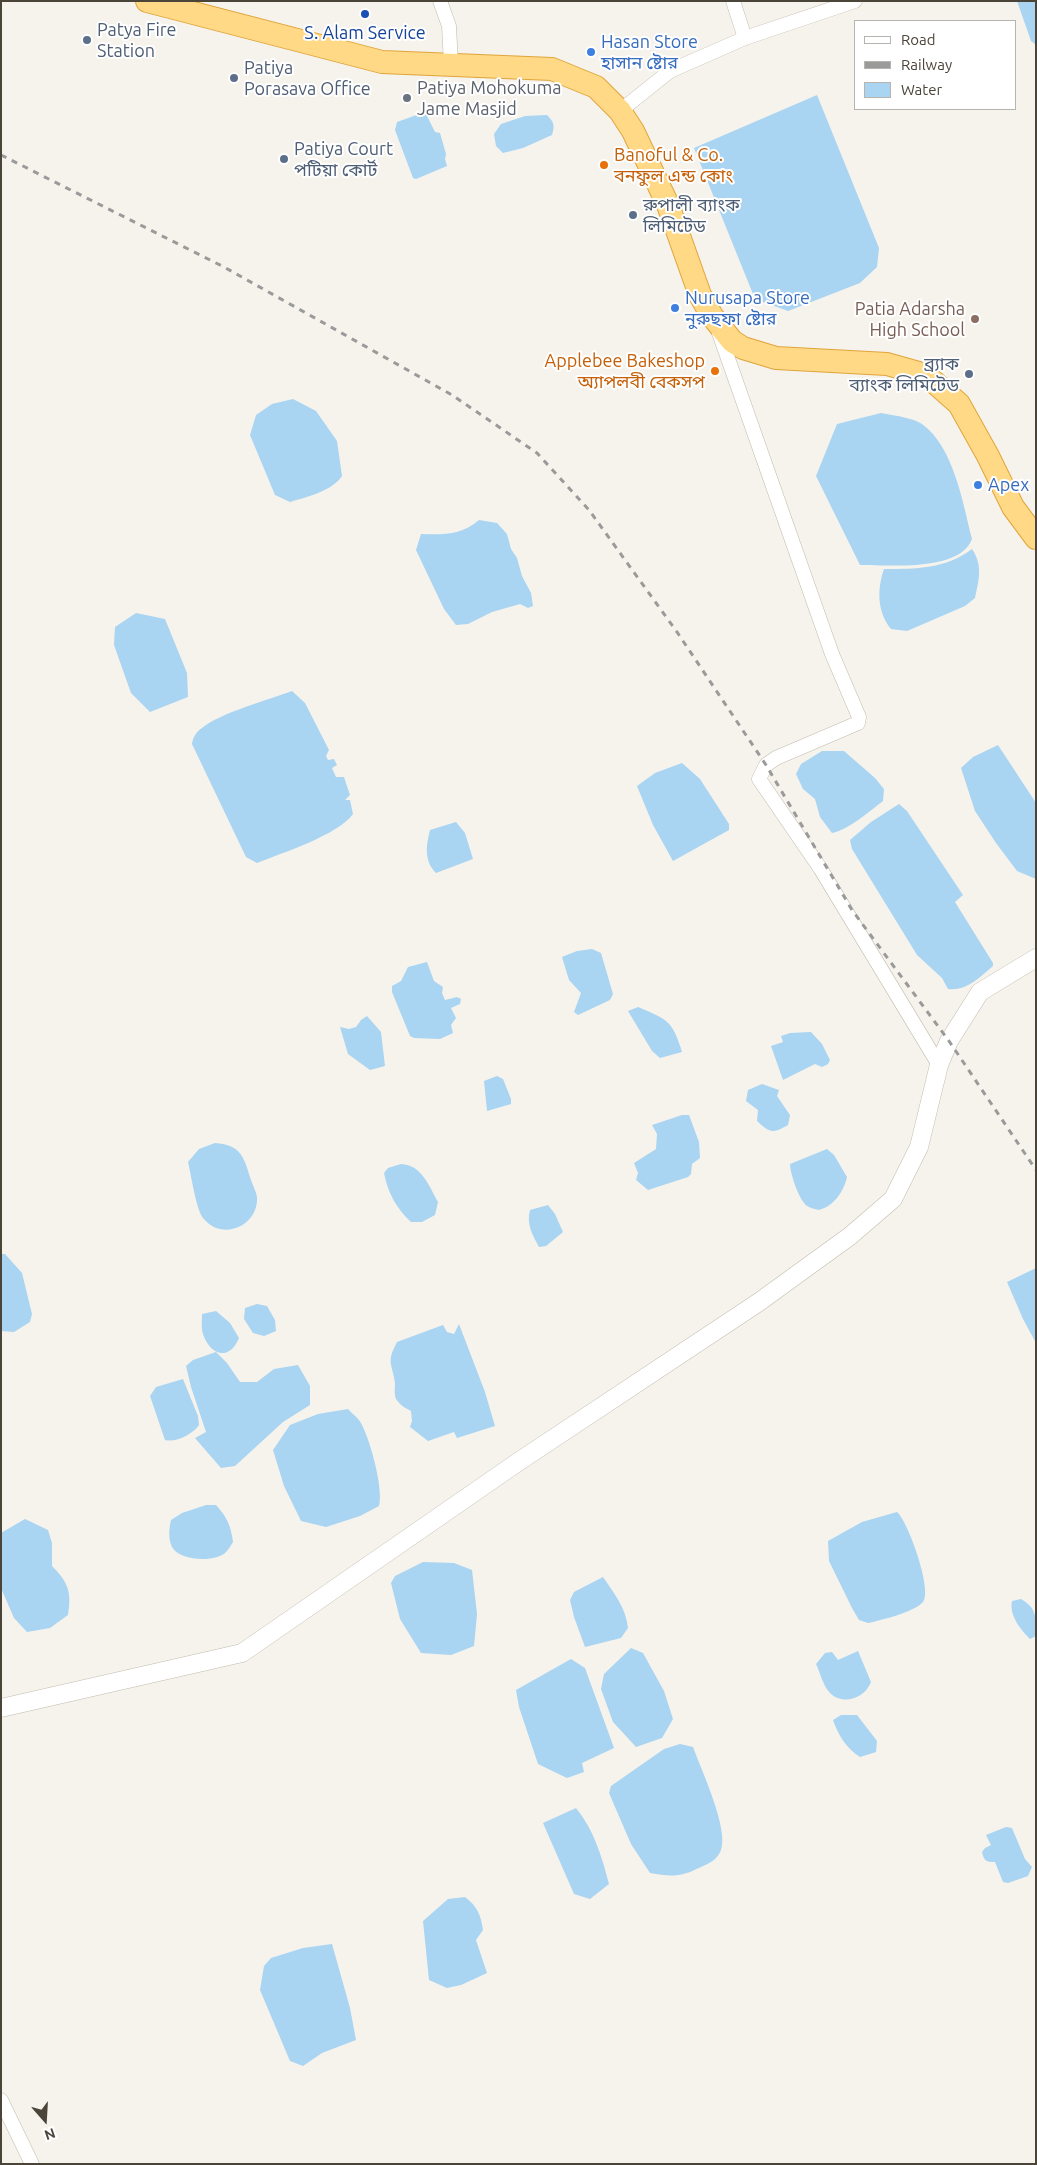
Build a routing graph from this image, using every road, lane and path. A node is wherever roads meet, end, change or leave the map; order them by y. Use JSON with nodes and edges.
{"nodes":[{"id":1,"x":147,"y":1,"type":"edge"},
{"id":2,"x":440,"y":1,"type":"edge"},
{"id":3,"x":733,"y":1,"type":"edge"},
{"id":4,"x":855,"y":1,"type":"edge"},
{"id":5,"x":745,"y":38,"type":"junction"},
{"id":6,"x":451,"y":64,"type":"junction"},
{"id":7,"x":620,"y":111,"type":"junction"},
{"id":8,"x":712,"y":316,"type":"junction"},
{"id":9,"x":1036,"y":538,"type":"edge"},
{"id":10,"x":1036,"y":958,"type":"edge"},
{"id":11,"x":938,"y":1065,"type":"junction"},
{"id":12,"x":1,"y":1708,"type":"edge"},
{"id":13,"x":1,"y":2100,"type":"edge"},
{"id":14,"x":32,"y":2164,"type":"edge"}],
"edges":[{"from":1,"to":6,"type":"highway"},
{"from":2,"to":6,"type":"street"},
{"from":3,"to":5,"type":"street"},
{"from":4,"to":5,"type":"street"},
{"from":5,"to":7,"type":"street"},
{"from":6,"to":7,"type":"highway"},
{"from":7,"to":8,"type":"highway"},
{"from":8,"to":9,"type":"highway"},
{"from":8,"to":11,"type":"street"},
{"from":10,"to":11,"type":"street"},
{"from":11,"to":12,"type":"street"},
{"from":13,"to":14,"type":"street"}]}
